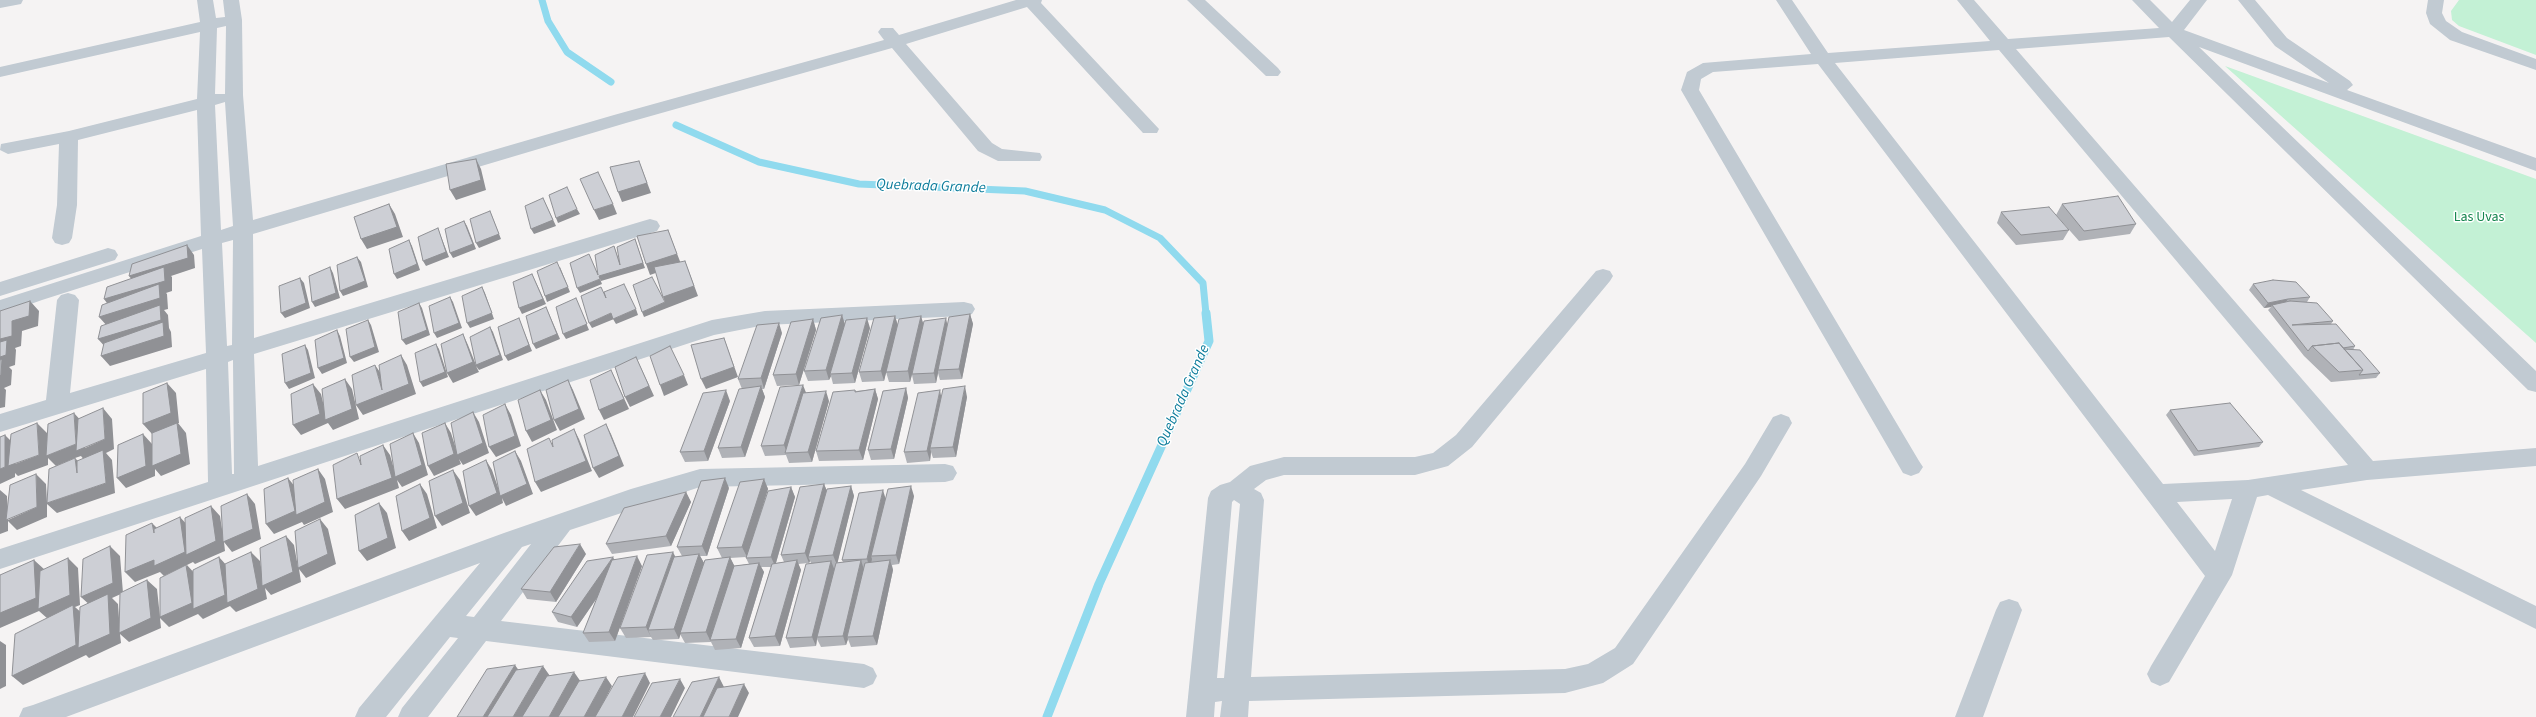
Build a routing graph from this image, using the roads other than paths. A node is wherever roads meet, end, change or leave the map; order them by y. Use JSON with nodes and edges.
{"nodes":[{"id":1,"x":15,"y":0,"type":"edge"},
{"id":2,"x":205,"y":0,"type":"edge"},
{"id":3,"x":231,"y":0,"type":"edge"},
{"id":4,"x":1195,"y":0,"type":"edge"},
{"id":5,"x":1784,"y":0,"type":"edge"},
{"id":6,"x":1965,"y":0,"type":"edge"},
{"id":7,"x":2140,"y":0,"type":"edge"},
{"id":8,"x":2199,"y":0,"type":"edge"},
{"id":9,"x":2246,"y":0,"type":"edge"},
{"id":10,"x":2436,"y":0,"type":"edge"},
{"id":11,"x":1031,"y":1,"type":"edge"},
{"id":12,"x":0,"y":3,"type":"edge"},
{"id":13,"x":991,"y":5,"type":"edge"},
{"id":14,"x":234,"y":20,"type":"junction"},
{"id":15,"x":209,"y":25,"type":"junction"},
{"id":16,"x":2173,"y":32,"type":"junction"},
{"id":17,"x":891,"y":37,"type":"junction"},
{"id":18,"x":2004,"y":45,"type":"junction"},
{"id":19,"x":1823,"y":59,"type":"junction"},
{"id":20,"x":2536,"y":65,"type":"edge"},
{"id":21,"x":0,"y":72,"type":"edge"},
{"id":22,"x":1272,"y":72,"type":"dead end"},
{"id":23,"x":234,"y":95,"type":"junction"},
{"id":24,"x":206,"y":101,"type":"junction"},
{"id":25,"x":2388,"y":110,"type":"junction"},
{"id":26,"x":1150,"y":129,"type":"dead end"},
{"id":27,"x":69,"y":137,"type":"junction"},
{"id":28,"x":8,"y":148,"type":"dead end"},
{"id":29,"x":1034,"y":157,"type":"dead end"},
{"id":30,"x":2536,"y":165,"type":"edge"},
{"id":31,"x":243,"y":222,"type":"junction"},
{"id":32,"x":650,"y":226,"type":"dead end"},
{"id":33,"x":211,"y":231,"type":"junction"},
{"id":34,"x":62,"y":238,"type":"dead end"},
{"id":35,"x":1603,"y":276,"type":"dead end"},
{"id":36,"x":242,"y":284,"type":"junction"},
{"id":37,"x":0,"y":289,"type":"edge"},
{"id":38,"x":215,"y":290,"type":"junction"},
{"id":39,"x":68,"y":300,"type":"dead end"},
{"id":40,"x":0,"y":308,"type":"edge"},
{"id":41,"x":964,"y":309,"type":"dead end"},
{"id":42,"x":244,"y":349,"type":"junction"},
{"id":43,"x":216,"y":358,"type":"junction"},
{"id":44,"x":2536,"y":384,"type":"edge"},
{"id":45,"x":57,"y":406,"type":"junction"},
{"id":46,"x":0,"y":423,"type":"edge"},
{"id":47,"x":1781,"y":423,"type":"dead end"},
{"id":48,"x":2536,"y":457,"type":"edge"},
{"id":49,"x":1911,"y":467,"type":"dead end"},
{"id":50,"x":2367,"y":471,"type":"junction"},
{"id":51,"x":945,"y":473,"type":"dead end"},
{"id":52,"x":246,"y":478,"type":"junction"},
{"id":53,"x":220,"y":487,"type":"junction"},
{"id":54,"x":2260,"y":487,"type":"junction"},
{"id":55,"x":1237,"y":490,"type":"junction"},
{"id":56,"x":2157,"y":494,"type":"junction"},
{"id":57,"x":561,"y":524,"type":"junction"},
{"id":58,"x":513,"y":540,"type":"junction"},
{"id":59,"x":0,"y":559,"type":"edge"},
{"id":60,"x":2219,"y":575,"type":"junction"},
{"id":61,"x":2009,"y":610,"type":"dead end"},
{"id":62,"x":2536,"y":618,"type":"edge"},
{"id":63,"x":445,"y":625,"type":"junction"},
{"id":64,"x":479,"y":631,"type":"junction"},
{"id":65,"x":2160,"y":674,"type":"dead end"},
{"id":66,"x":864,"y":676,"type":"dead end"},
{"id":67,"x":1203,"y":690,"type":"junction"},
{"id":68,"x":1236,"y":690,"type":"junction"},
{"id":69,"x":33,"y":717,"type":"edge"},
{"id":70,"x":370,"y":717,"type":"edge"},
{"id":71,"x":412,"y":717,"type":"edge"},
{"id":72,"x":1200,"y":717,"type":"edge"},
{"id":73,"x":1234,"y":717,"type":"edge"},
{"id":74,"x":1968,"y":717,"type":"edge"}],
"edges":[{"from":1,"to":12,"type":"street"},
{"from":2,"to":15,"type":"street"},
{"from":3,"to":14,"type":"street"},
{"from":4,"to":22,"type":"street"},
{"from":5,"to":19,"type":"street"},
{"from":6,"to":18,"type":"street"},
{"from":7,"to":16,"type":"street"},
{"from":8,"to":16,"type":"street"},
{"from":9,"to":25,"type":"street"},
{"from":10,"to":20,"type":"street"},
{"from":11,"to":13,"type":"street"},
{"from":11,"to":26,"type":"street"},
{"from":13,"to":17,"type":"street"},
{"from":14,"to":15,"type":"street"},
{"from":14,"to":23,"type":"street"},
{"from":15,"to":21,"type":"street"},
{"from":15,"to":24,"type":"street"},
{"from":16,"to":18,"type":"street"},
{"from":16,"to":25,"type":"street"},
{"from":16,"to":44,"type":"street"},
{"from":17,"to":29,"type":"street"},
{"from":17,"to":31,"type":"street"},
{"from":18,"to":19,"type":"street"},
{"from":18,"to":50,"type":"street"},
{"from":19,"to":49,"type":"street"},
{"from":19,"to":56,"type":"street"},
{"from":23,"to":24,"type":"street"},
{"from":23,"to":31,"type":"street"},
{"from":24,"to":27,"type":"street"},
{"from":24,"to":33,"type":"street"},
{"from":25,"to":30,"type":"street"},
{"from":27,"to":28,"type":"street"},
{"from":27,"to":34,"type":"street"},
{"from":31,"to":33,"type":"street"},
{"from":31,"to":36,"type":"street"},
{"from":32,"to":42,"type":"street"},
{"from":33,"to":37,"type":"street"},
{"from":33,"to":38,"type":"street"},
{"from":33,"to":40,"type":"street"},
{"from":35,"to":55,"type":"street"},
{"from":36,"to":38,"type":"street"},
{"from":36,"to":42,"type":"street"},
{"from":38,"to":43,"type":"street"},
{"from":39,"to":45,"type":"street"},
{"from":41,"to":52,"type":"street"},
{"from":42,"to":43,"type":"street"},
{"from":42,"to":52,"type":"street"},
{"from":43,"to":45,"type":"street"},
{"from":43,"to":53,"type":"street"},
{"from":45,"to":46,"type":"street"},
{"from":47,"to":68,"type":"street"},
{"from":48,"to":50,"type":"street"},
{"from":50,"to":54,"type":"street"},
{"from":51,"to":57,"type":"street"},
{"from":52,"to":53,"type":"street"},
{"from":53,"to":59,"type":"street"},
{"from":54,"to":56,"type":"street"},
{"from":54,"to":60,"type":"street"},
{"from":54,"to":62,"type":"street"},
{"from":55,"to":67,"type":"street"},
{"from":55,"to":68,"type":"street"},
{"from":56,"to":60,"type":"street"},
{"from":57,"to":58,"type":"street"},
{"from":57,"to":64,"type":"street"},
{"from":58,"to":63,"type":"street"},
{"from":58,"to":69,"type":"street"},
{"from":60,"to":65,"type":"street"},
{"from":61,"to":74,"type":"street"},
{"from":63,"to":64,"type":"street"},
{"from":63,"to":70,"type":"street"},
{"from":64,"to":66,"type":"street"},
{"from":64,"to":71,"type":"street"},
{"from":67,"to":68,"type":"street"},
{"from":67,"to":72,"type":"street"},
{"from":68,"to":73,"type":"street"}]}
